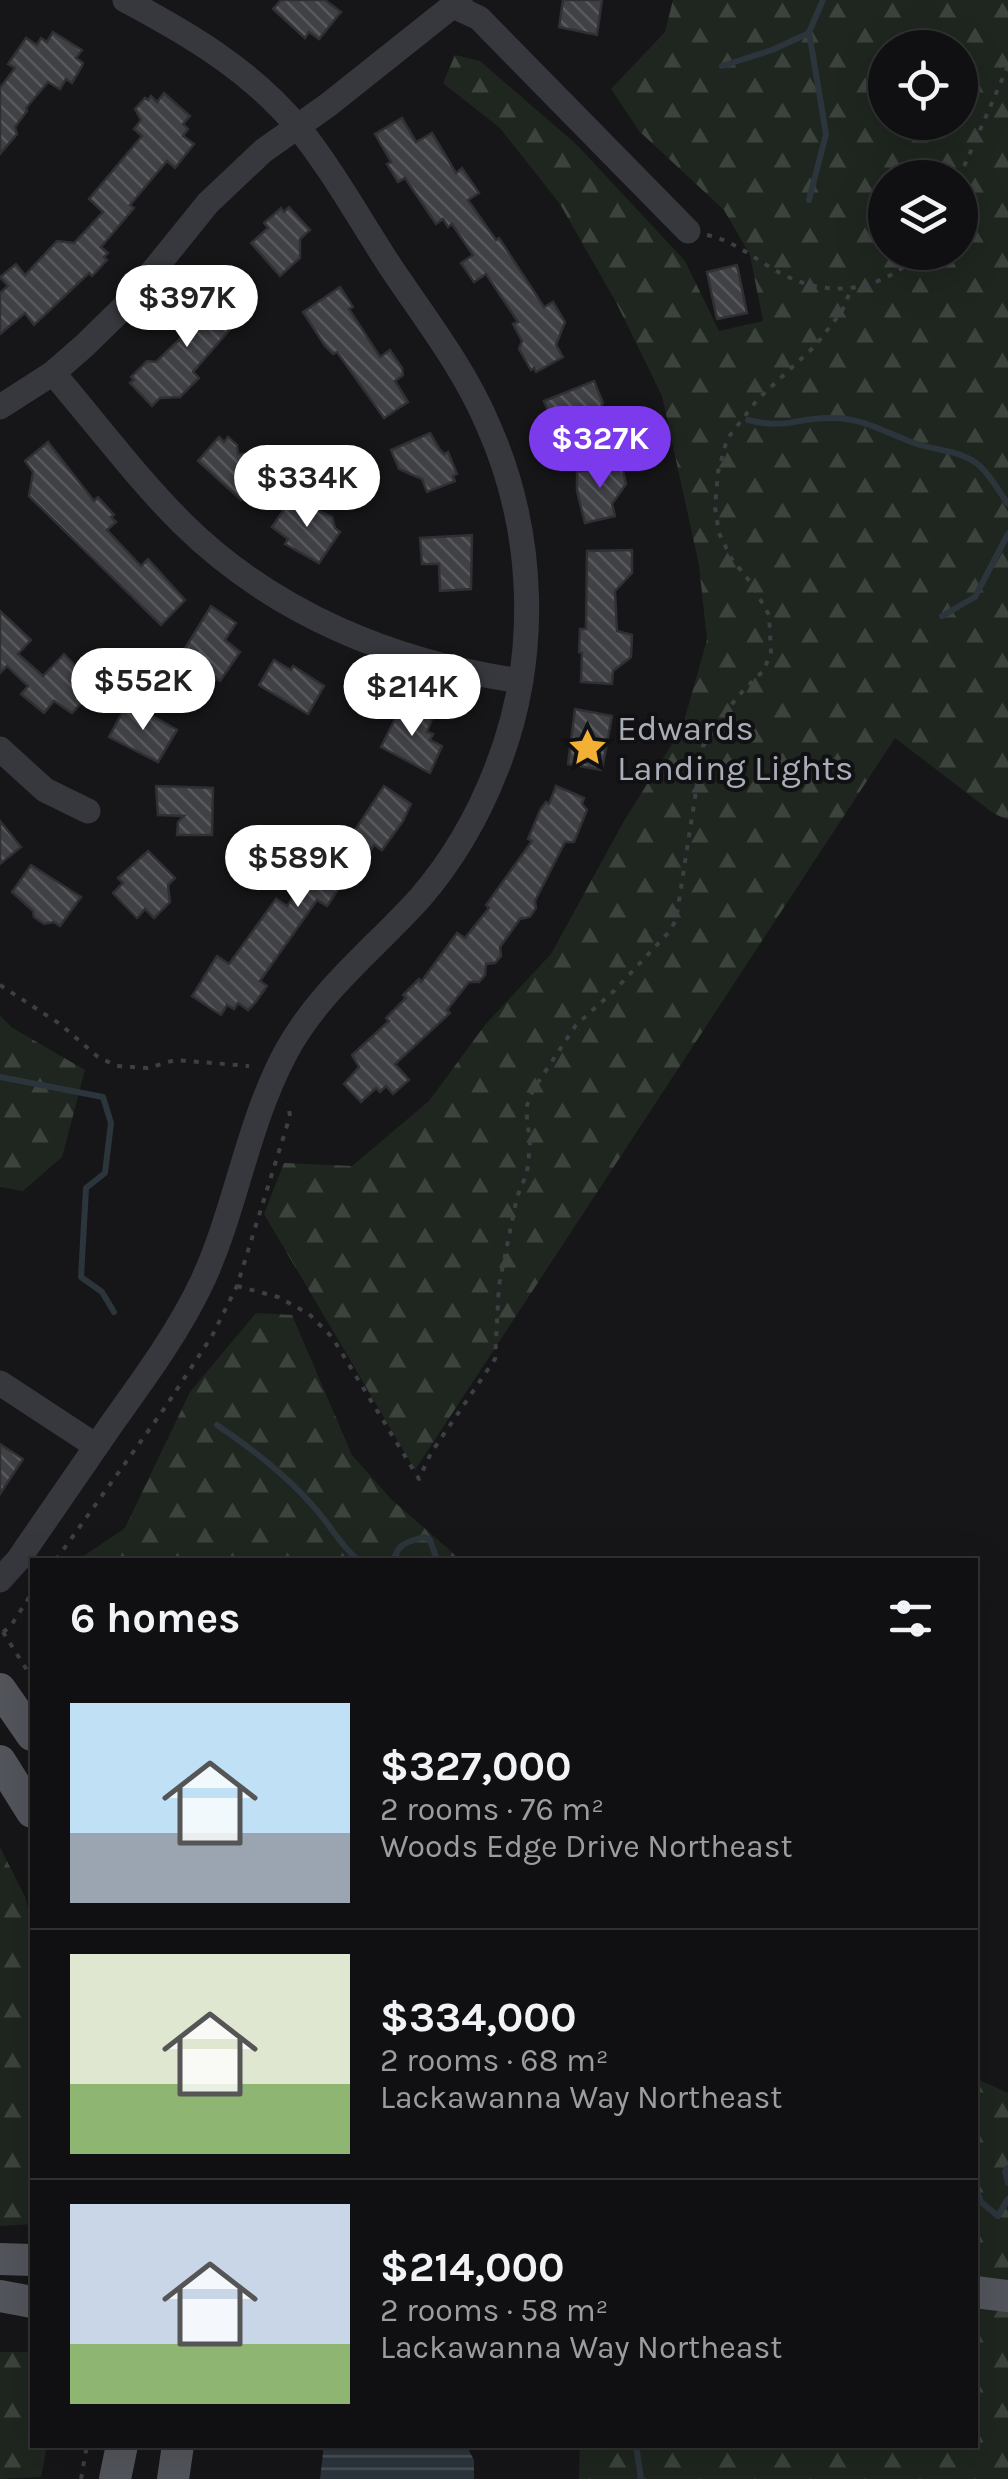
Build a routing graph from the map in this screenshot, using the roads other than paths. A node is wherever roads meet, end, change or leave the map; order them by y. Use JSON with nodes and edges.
{"nodes":[{"id":1,"x":125,"y":0,"type":"edge"},
{"id":2,"x":457,"y":3,"type":"edge"},
{"id":3,"x":297,"y":126,"type":"junction"},
{"id":4,"x":688,"y":230,"type":"road end"},
{"id":5,"x":53,"y":373,"type":"junction"},
{"id":6,"x":0,"y":407,"type":"edge"},
{"id":7,"x":521,"y":681,"type":"junction"},
{"id":8,"x":0,"y":748,"type":"edge"},
{"id":9,"x":88,"y":811,"type":"dead end"},
{"id":10,"x":0,"y":1383,"type":"edge"},
{"id":11,"x":96,"y":1446,"type":"junction"},
{"id":12,"x":0,"y":1580,"type":"edge"},
{"id":13,"x":0,"y":1688,"type":"edge"},
{"id":14,"x":30,"y":1732,"type":"edge"},
{"id":15,"x":0,"y":1761,"type":"edge"},
{"id":16,"x":30,"y":1809,"type":"edge"},
{"id":17,"x":0,"y":2259,"type":"edge"},
{"id":18,"x":30,"y":2260,"type":"edge"},
{"id":19,"x":30,"y":2291,"type":"edge"},
{"id":20,"x":978,"y":2292,"type":"edge"},
{"id":21,"x":0,"y":2293,"type":"edge"},
{"id":22,"x":1008,"y":2296,"type":"edge"},
{"id":23,"x":30,"y":2301,"type":"edge"},
{"id":24,"x":122,"y":2448,"type":"edge"},
{"id":25,"x":178,"y":2448,"type":"edge"},
{"id":26,"x":115,"y":2479,"type":"edge"},
{"id":27,"x":173,"y":2479,"type":"edge"}],
"edges":[{"from":1,"to":3,"type":"street"},
{"from":2,"to":3,"type":"street"},
{"from":2,"to":4,"type":"street"},
{"from":3,"to":5,"type":"street"},
{"from":3,"to":7,"type":"street"},
{"from":5,"to":6,"type":"street"},
{"from":5,"to":7,"type":"street"},
{"from":7,"to":11,"type":"street"},
{"from":8,"to":9,"type":"street"},
{"from":10,"to":11,"type":"street"},
{"from":11,"to":12,"type":"street"},
{"from":13,"to":14,"type":"main road"},
{"from":15,"to":16,"type":"main road"},
{"from":17,"to":18,"type":"main road"},
{"from":19,"to":21,"type":"main road"},
{"from":20,"to":22,"type":"main road"},
{"from":21,"to":23,"type":"main road"},
{"from":24,"to":26,"type":"main road"},
{"from":25,"to":27,"type":"main road"}]}
